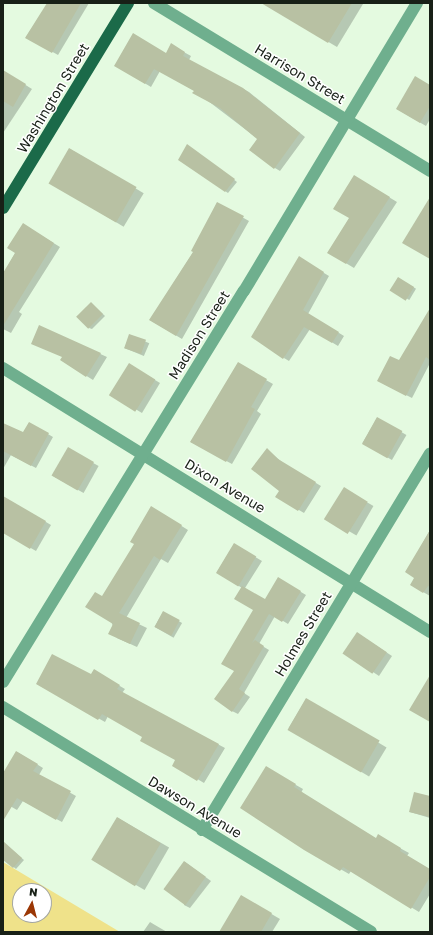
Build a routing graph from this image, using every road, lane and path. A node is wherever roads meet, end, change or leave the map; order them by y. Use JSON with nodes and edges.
{"nodes":[{"id":1,"x":128,"y":3,"type":"edge"},
{"id":2,"x":154,"y":3,"type":"edge"},
{"id":3,"x":418,"y":3,"type":"edge"},
{"id":4,"x":347,"y":120,"type":"junction"},
{"id":5,"x":430,"y":171,"type":"edge"},
{"id":6,"x":3,"y":208,"type":"edge"},
{"id":7,"x":3,"y":368,"type":"edge"},
{"id":8,"x":143,"y":454,"type":"junction"},
{"id":9,"x":430,"y":454,"type":"edge"},
{"id":10,"x":352,"y":583,"type":"junction"},
{"id":11,"x":430,"y":632,"type":"edge"},
{"id":12,"x":3,"y":682,"type":"edge"},
{"id":13,"x":3,"y":707,"type":"edge"},
{"id":14,"x":202,"y":830,"type":"junction"},
{"id":15,"x":371,"y":932,"type":"edge"}],
"edges":[{"from":1,"to":6,"type":"main road","name":"Washington Street"},
{"from":2,"to":4,"type":"street","name":"Harrison Street"},
{"from":3,"to":4,"type":"street","name":"Madison Street"},
{"from":4,"to":5,"type":"street","name":"Harrison Street"},
{"from":4,"to":8,"type":"street","name":"Madison Street"},
{"from":7,"to":8,"type":"street","name":"Dixon Avenue"},
{"from":8,"to":10,"type":"street","name":"Dixon Avenue"},
{"from":8,"to":12,"type":"street","name":"Madison Street"},
{"from":9,"to":10,"type":"street","name":"Holmes Street"},
{"from":10,"to":11,"type":"street","name":"Dixon Avenue"},
{"from":10,"to":14,"type":"street","name":"Holmes Street"},
{"from":13,"to":14,"type":"street","name":"Dawson Avenue"},
{"from":14,"to":15,"type":"street","name":"Dawson Avenue"}]}
